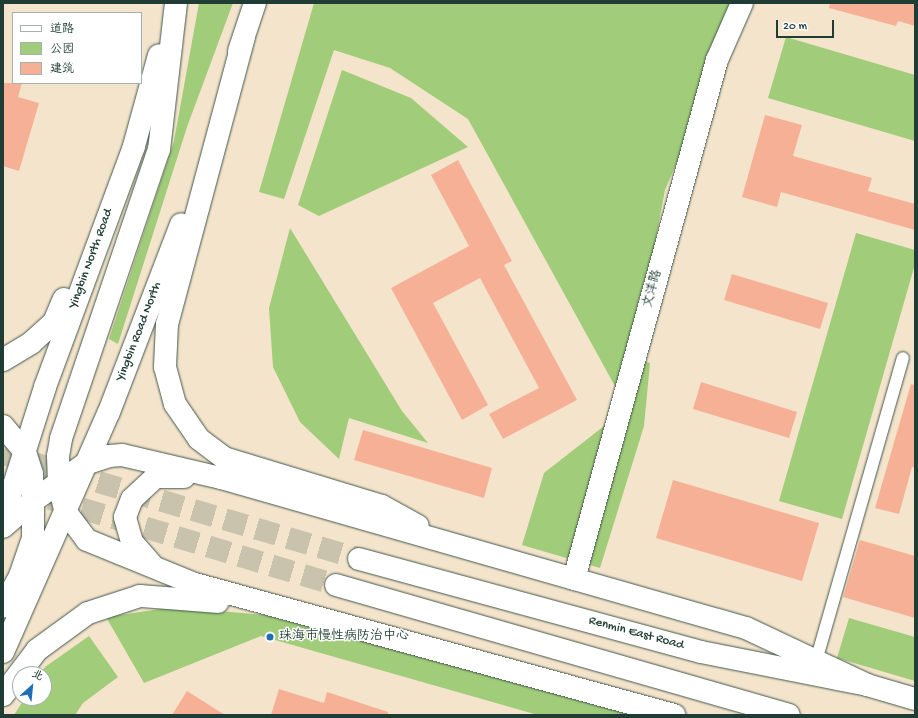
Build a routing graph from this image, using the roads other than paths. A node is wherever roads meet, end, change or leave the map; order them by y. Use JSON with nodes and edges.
{"nodes":[{"id":1,"x":175,"y":3,"type":"edge"},
{"id":2,"x":255,"y":3,"type":"edge"},
{"id":3,"x":742,"y":3,"type":"edge"},
{"id":4,"x":244,"y":37,"type":"junction"},
{"id":5,"x":134,"y":146,"type":"junction"},
{"id":6,"x":903,"y":358,"type":"dead end"},
{"id":7,"x":3,"y":360,"type":"edge"},
{"id":8,"x":109,"y":412,"type":"junction"},
{"id":9,"x":3,"y":426,"type":"edge"},
{"id":10,"x":25,"y":452,"type":"junction"},
{"id":11,"x":58,"y":456,"type":"junction"},
{"id":12,"x":85,"y":464,"type":"junction"},
{"id":13,"x":221,"y":478,"type":"junction"},
{"id":14,"x":16,"y":483,"type":"edge"},
{"id":15,"x":59,"y":484,"type":"junction"},
{"id":16,"x":33,"y":501,"type":"junction"},
{"id":17,"x":65,"y":511,"type":"junction"},
{"id":18,"x":3,"y":513,"type":"edge"},
{"id":19,"x":3,"y":527,"type":"edge"},
{"id":20,"x":454,"y":545,"type":"junction"},
{"id":21,"x":359,"y":560,"type":"tunnel mouth"},
{"id":22,"x":155,"y":569,"type":"junction"},
{"id":23,"x":574,"y":579,"type":"junction"},
{"id":24,"x":336,"y":585,"type":"tunnel mouth"},
{"id":25,"x":3,"y":607,"type":"edge"},
{"id":26,"x":309,"y":615,"type":"junction"},
{"id":27,"x":3,"y":652,"type":"edge"},
{"id":28,"x":816,"y":661,"type":"junction"},
{"id":29,"x":867,"y":685,"type":"junction"},
{"id":30,"x":3,"y":695,"type":"edge"},
{"id":31,"x":915,"y":699,"type":"edge"},
{"id":32,"x":674,"y":715,"type":"edge"},
{"id":33,"x":789,"y":715,"type":"edge"}],
"edges":[{"from":1,"to":5,"type":"main road","name":"Yingbin North Road"},
{"from":1,"to":11,"type":"main road"},
{"from":2,"to":4,"type":"main road","name":"Yingbin Road North"},
{"from":3,"to":23,"type":"main road","name":"文洋路"},
{"from":4,"to":8,"type":"main road","name":"Yingbin Road North"},
{"from":4,"to":20,"type":"main road"},
{"from":5,"to":7,"type":"main road"},
{"from":5,"to":10,"type":"main road","name":"Yingbin North Road"},
{"from":6,"to":28,"type":"lane"},
{"from":8,"to":11,"type":"main road"},
{"from":8,"to":12,"type":"main road","name":"Yingbin Road North"},
{"from":9,"to":10,"type":"main road"},
{"from":10,"to":14,"type":"main road"},
{"from":11,"to":14,"type":"main road"},
{"from":11,"to":15,"type":"main road"},
{"from":12,"to":13,"type":"main road"},
{"from":12,"to":15,"type":"main road"},
{"from":12,"to":17,"type":"main road","name":"Yingbin Road North"},
{"from":13,"to":20,"type":"main road"},
{"from":13,"to":22,"type":"main road"},
{"from":14,"to":16,"type":"main road"},
{"from":14,"to":18,"type":"main road"},
{"from":15,"to":16,"type":"main road"},
{"from":15,"to":17,"type":"main road"},
{"from":16,"to":19,"type":"main road"},
{"from":16,"to":25,"type":"main road"},
{"from":17,"to":22,"type":"main road"},
{"from":17,"to":27,"type":"main road","name":"Yingbin Road North"},
{"from":20,"to":23,"type":"main road"},
{"from":21,"to":29,"type":"main road","name":"Renmin East Road"},
{"from":22,"to":26,"type":"main road"},
{"from":23,"to":28,"type":"main road"},
{"from":24,"to":33,"type":"main road"},
{"from":26,"to":30,"type":"main road"},
{"from":26,"to":32,"type":"main road"},
{"from":28,"to":29,"type":"main road"},
{"from":29,"to":31,"type":"main road","name":"Renmin East Road"}]}
